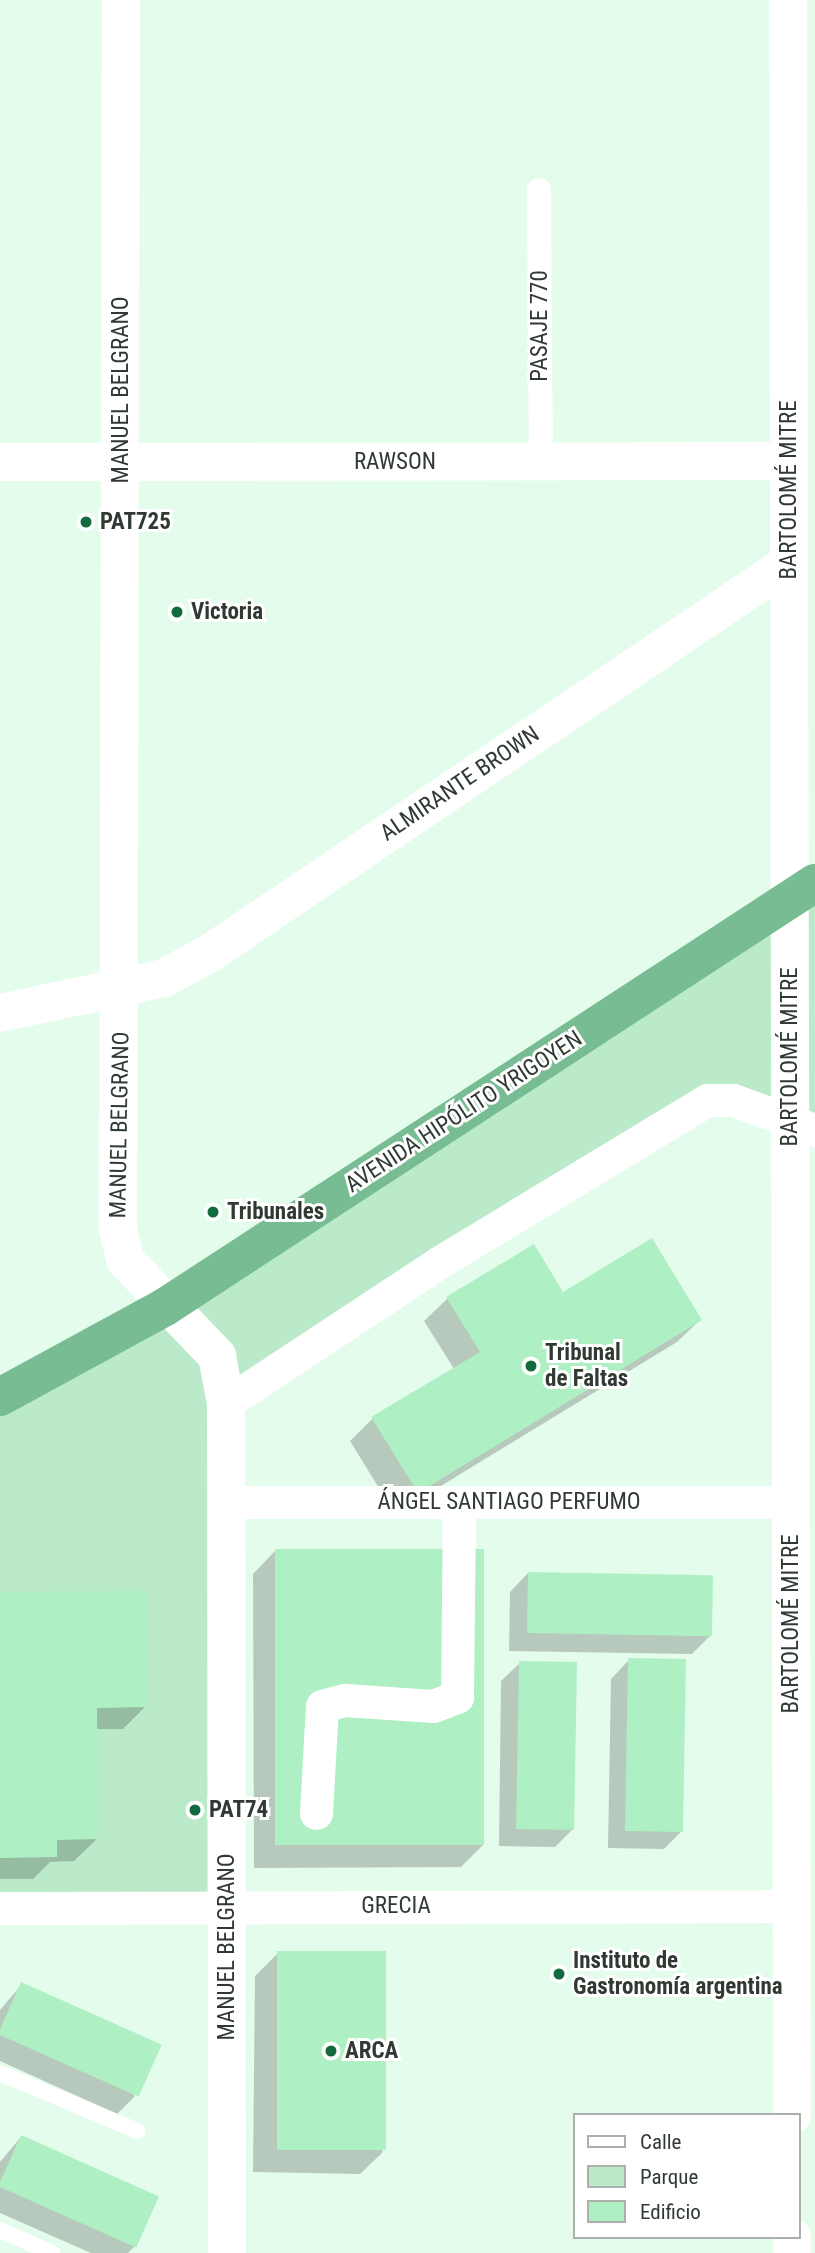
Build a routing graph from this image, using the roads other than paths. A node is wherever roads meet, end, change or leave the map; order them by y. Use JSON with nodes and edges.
{"nodes":[{"id":1,"x":121,"y":0,"type":"edge"},
{"id":2,"x":788,"y":0,"type":"edge"},
{"id":3,"x":539,"y":190,"type":"dead end"},
{"id":4,"x":802,"y":450,"type":"edge"},
{"id":5,"x":541,"y":461,"type":"junction"},
{"id":6,"x":0,"y":462,"type":"edge"},
{"id":7,"x":121,"y":462,"type":"junction"},
{"id":8,"x":789,"y":564,"type":"junction"},
{"id":9,"x":802,"y":891,"type":"edge"},
{"id":10,"x":122,"y":988,"type":"junction"},
{"id":11,"x":0,"y":1013,"type":"edge"},
{"id":12,"x":803,"y":1124,"type":"edge"},
{"id":13,"x":165,"y":1307,"type":"junction"},
{"id":14,"x":0,"y":1397,"type":"edge"},
{"id":15,"x":226,"y":1402,"type":"junction"},
{"id":16,"x":226,"y":1502,"type":"junction"},
{"id":17,"x":459,"y":1502,"type":"junction"},
{"id":18,"x":791,"y":1502,"type":"junction"},
{"id":19,"x":316,"y":1813,"type":"dead end"},
{"id":20,"x":227,"y":1906,"type":"junction"},
{"id":21,"x":792,"y":1906,"type":"junction"},
{"id":22,"x":0,"y":1908,"type":"edge"},
{"id":23,"x":0,"y":2073,"type":"edge"},
{"id":24,"x":792,"y":2113,"type":"edge"},
{"id":25,"x":137,"y":2131,"type":"dead end"},
{"id":26,"x":0,"y":2230,"type":"edge"},
{"id":27,"x":52,"y":2253,"type":"edge"},
{"id":28,"x":227,"y":2253,"type":"edge"}],
"edges":[{"from":1,"to":7,"type":"street","name":"MANUEL BELGRANO"},
{"from":2,"to":4,"type":"street","name":"BARTOLOMÉ MITRE"},
{"from":3,"to":5,"type":"street","name":"PASAJE 770"},
{"from":4,"to":5,"type":"street","name":"RAWSON"},
{"from":4,"to":8,"type":"street","name":"BARTOLOMÉ MITRE"},
{"from":5,"to":7,"type":"street","name":"RAWSON"},
{"from":6,"to":7,"type":"street","name":"RAWSON"},
{"from":7,"to":10,"type":"street","name":"MANUEL BELGRANO"},
{"from":8,"to":9,"type":"street","name":"BARTOLOMÉ MITRE"},
{"from":8,"to":10,"type":"street","name":"ALMIRANTE BROWN"},
{"from":9,"to":12,"type":"street","name":"BARTOLOMÉ MITRE"},
{"from":9,"to":13,"type":"highway","name":"AVENIDA HIPÓLITO YRIGOYEN"},
{"from":10,"to":11,"type":"street","name":"ALMIRANTE BROWN"},
{"from":10,"to":13,"type":"street","name":"MANUEL BELGRANO"},
{"from":12,"to":15,"type":"street"},
{"from":12,"to":18,"type":"street","name":"BARTOLOMÉ MITRE"},
{"from":13,"to":14,"type":"highway","name":"AVENIDA HIPÓLITO YRIGOYEN"},
{"from":13,"to":15,"type":"street","name":"MANUEL BELGRANO"},
{"from":15,"to":16,"type":"street","name":"MANUEL BELGRANO"},
{"from":16,"to":17,"type":"street","name":"ÁNGEL SANTIAGO PERFUMO"},
{"from":16,"to":20,"type":"street","name":"MANUEL BELGRANO"},
{"from":17,"to":18,"type":"street","name":"ÁNGEL SANTIAGO PERFUMO"},
{"from":17,"to":19,"type":"street"},
{"from":18,"to":21,"type":"street","name":"BARTOLOMÉ MITRE"},
{"from":20,"to":21,"type":"street","name":"GRECIA"},
{"from":20,"to":22,"type":"street","name":"GRECIA"},
{"from":20,"to":28,"type":"street","name":"MANUEL BELGRANO"},
{"from":21,"to":24,"type":"street","name":"BARTOLOMÉ MITRE"},
{"from":23,"to":25,"type":"lane"},
{"from":26,"to":27,"type":"lane"}]}
